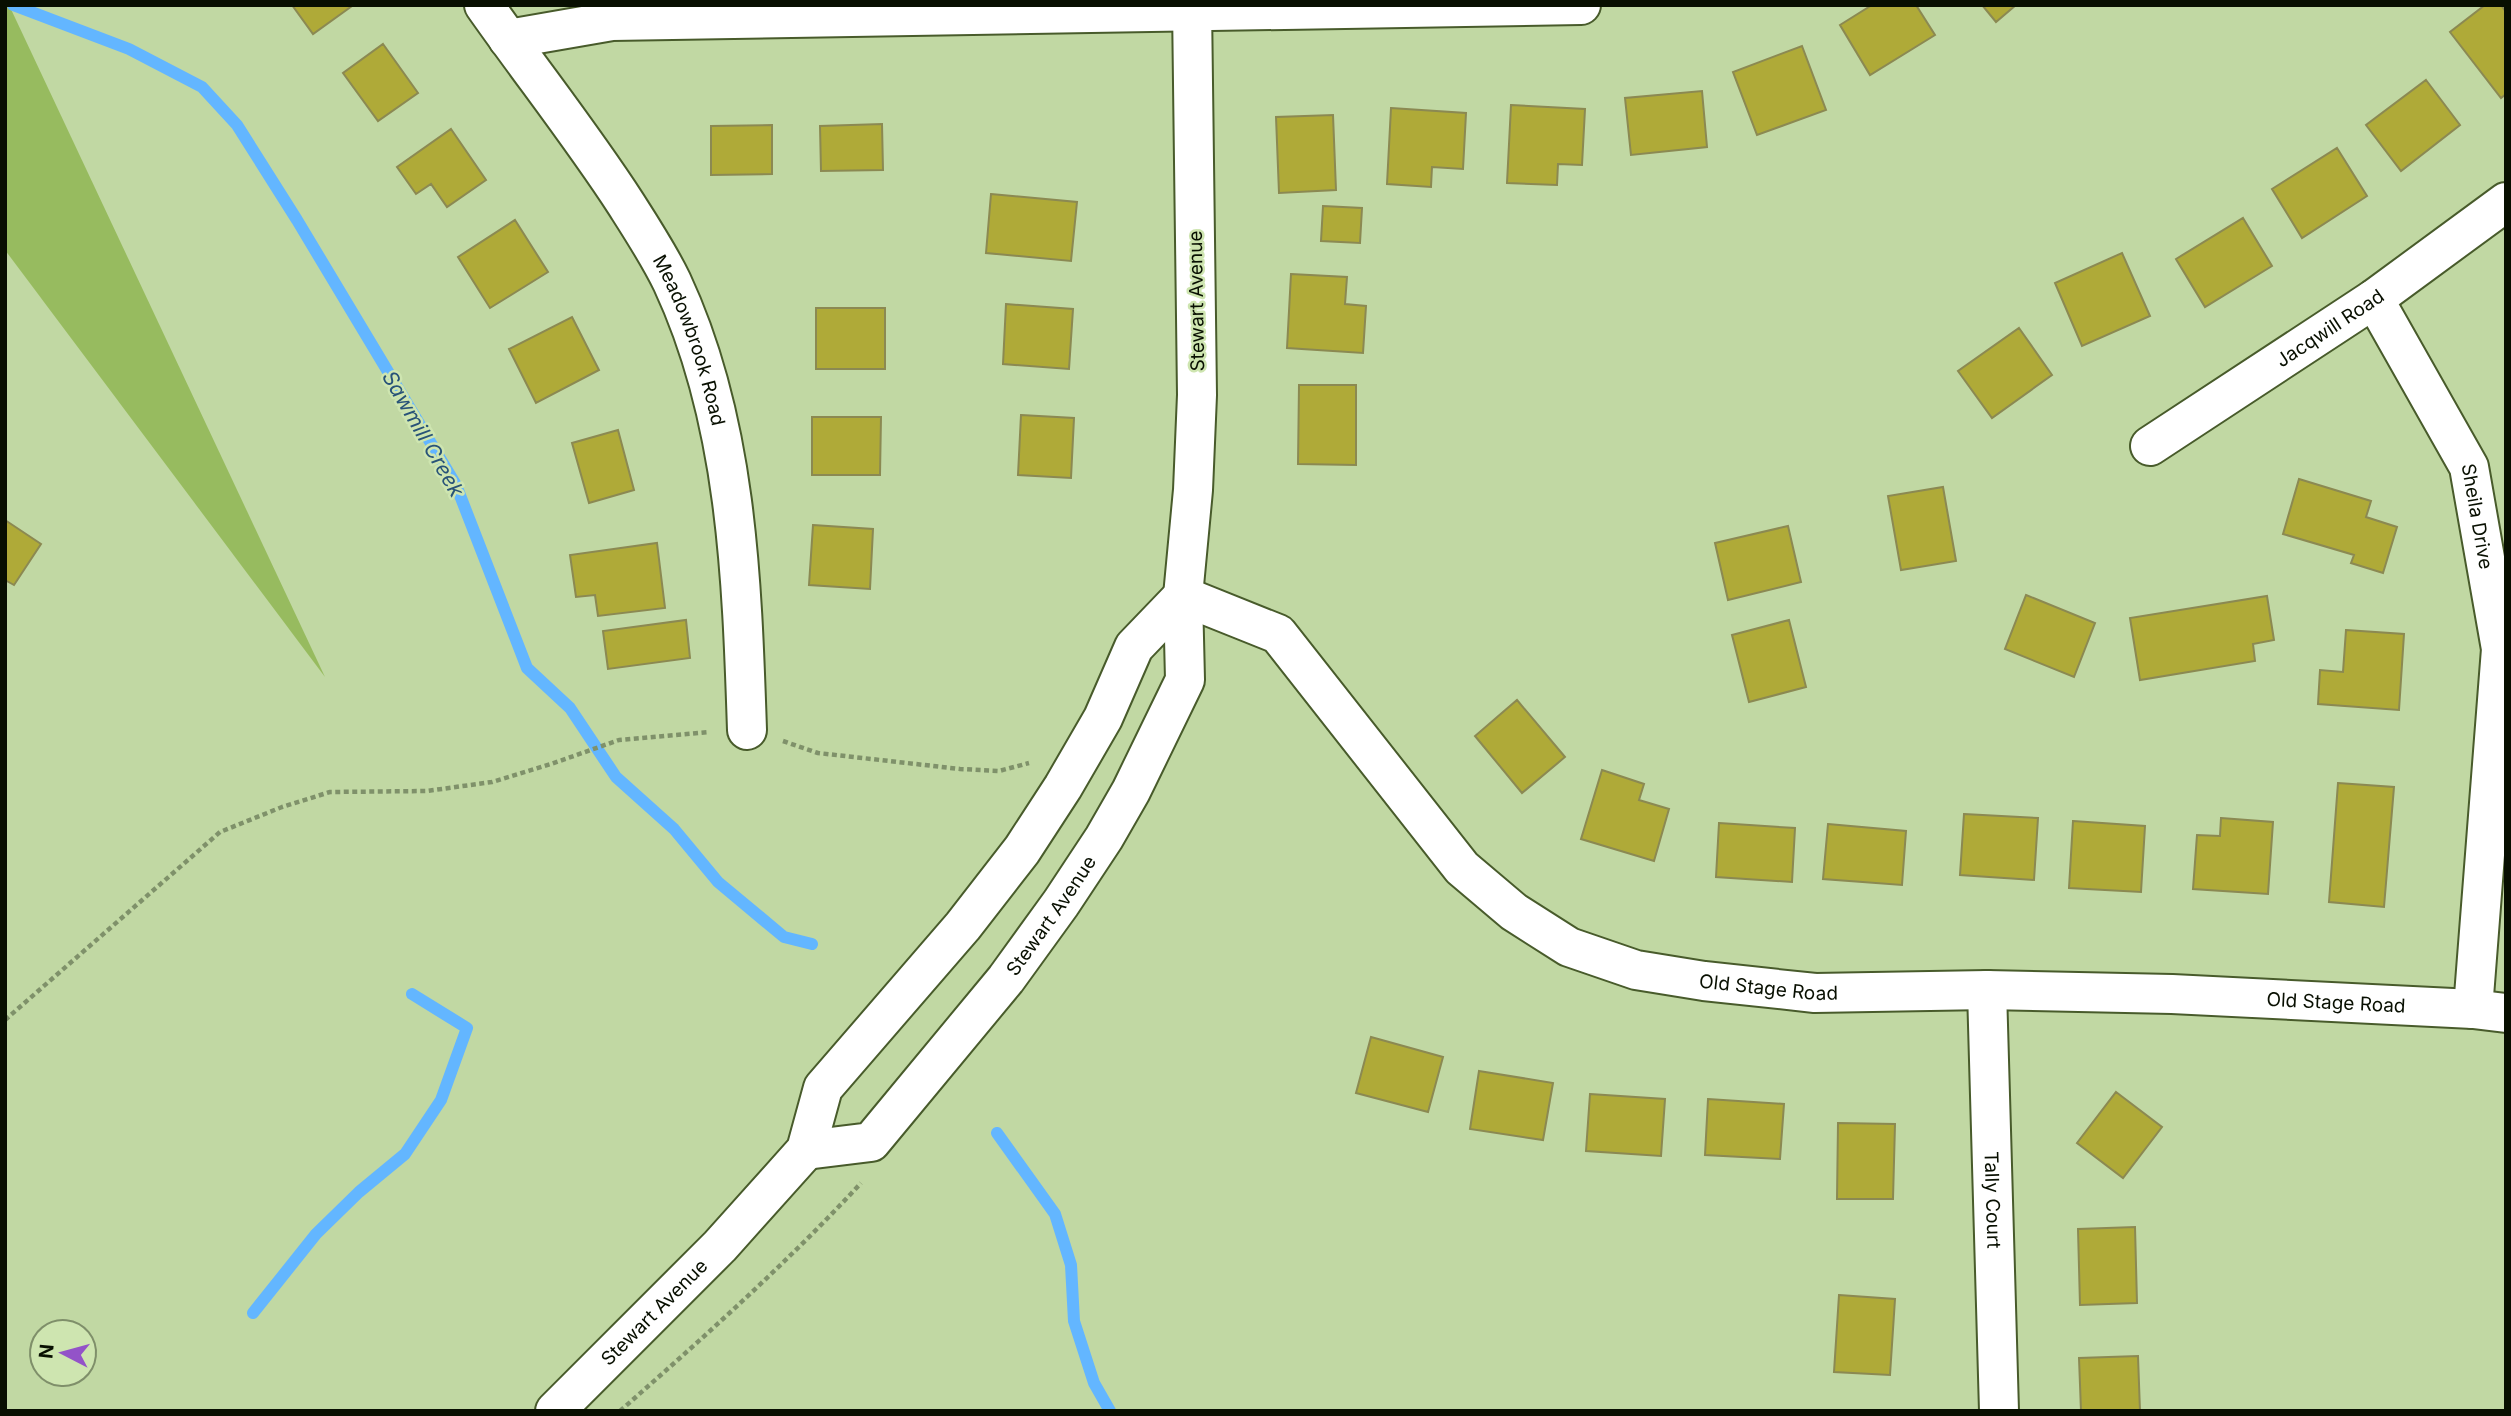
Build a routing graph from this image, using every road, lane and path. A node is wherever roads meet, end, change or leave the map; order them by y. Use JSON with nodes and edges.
{"nodes":[{"id":1,"x":484,"y":5,"type":"edge"},
{"id":2,"x":1580,"y":5,"type":"edge"},
{"id":3,"x":1192,"y":9,"type":"edge"},
{"id":4,"x":508,"y":39,"type":"junction"},
{"id":5,"x":2506,"y":202,"type":"edge"},
{"id":6,"x":2374,"y":299,"type":"junction"},
{"id":7,"x":2150,"y":446,"type":"dead end"},
{"id":8,"x":1183,"y":596,"type":"junction"},
{"id":9,"x":747,"y":730,"type":"junction"},
{"id":10,"x":1035,"y":758,"type":"dead end"},
{"id":11,"x":1987,"y":990,"type":"junction"},
{"id":12,"x":2489,"y":1011,"type":"edge"},
{"id":13,"x":5,"y":1020,"type":"edge"},
{"id":14,"x":806,"y":1150,"type":"junction"},
{"id":15,"x":555,"y":1411,"type":"edge"},
{"id":16,"x":1999,"y":1411,"type":"edge"}],
"edges":[{"from":1,"to":4,"type":"street","name":"Meadowbrook Road"},
{"from":2,"to":3,"type":"street"},
{"from":3,"to":4,"type":"street"},
{"from":3,"to":8,"type":"street","name":"Stewart Avenue"},
{"from":4,"to":9,"type":"street","name":"Meadowbrook Road"},
{"from":5,"to":6,"type":"street","name":"Jacqwill Road"},
{"from":6,"to":7,"type":"street","name":"Jacqwill Road"},
{"from":6,"to":12,"type":"street","name":"Sheila Drive"},
{"from":8,"to":11,"type":"street","name":"Old Stage Road"},
{"from":8,"to":14,"type":"street","name":"Stewart Avenue"},
{"from":8,"to":14,"type":"street","name":"Stewart Avenue"},
{"from":9,"to":10,"type":"path"},
{"from":9,"to":13,"type":"path"},
{"from":11,"to":12,"type":"street","name":"Old Stage Road"},
{"from":11,"to":16,"type":"street","name":"Tally Court"},
{"from":14,"to":15,"type":"street","name":"Stewart Avenue"}]}
